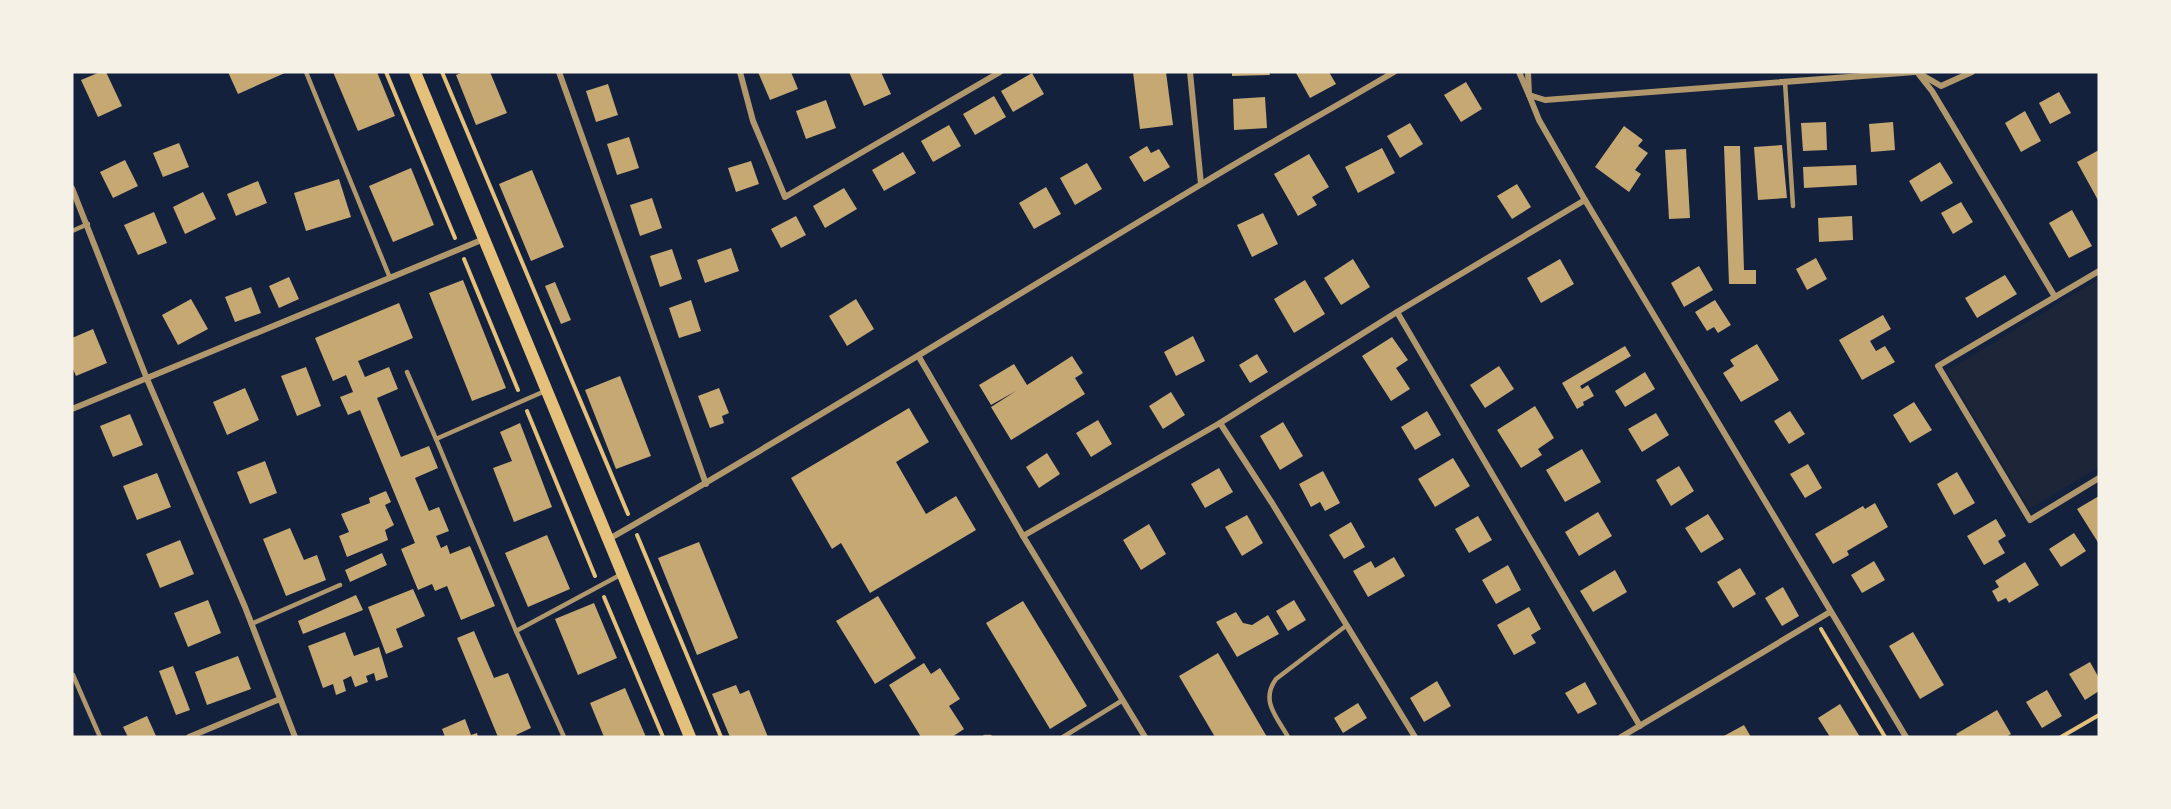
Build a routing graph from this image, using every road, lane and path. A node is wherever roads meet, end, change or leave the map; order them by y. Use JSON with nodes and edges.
{"nodes":[{"id":1,"x":306,"y":72,"type":"edge"},
{"id":2,"x":415,"y":72,"type":"edge"},
{"id":3,"x":442,"y":72,"type":"edge"},
{"id":4,"x":559,"y":72,"type":"edge"},
{"id":5,"x":740,"y":72,"type":"edge"},
{"id":6,"x":1000,"y":72,"type":"edge"},
{"id":7,"x":1190,"y":72,"type":"edge"},
{"id":8,"x":1395,"y":72,"type":"edge"},
{"id":9,"x":1520,"y":72,"type":"edge"},
{"id":10,"x":1528,"y":72,"type":"edge"},
{"id":11,"x":1916,"y":72,"type":"edge"},
{"id":12,"x":1972,"y":72,"type":"edge"},
{"id":13,"x":1785,"y":82,"type":"junction"},
{"id":14,"x":1529,"y":95,"type":"junction"},
{"id":15,"x":1201,"y":184,"type":"junction"},
{"id":16,"x":72,"y":188,"type":"edge"},
{"id":17,"x":1585,"y":200,"type":"junction"},
{"id":18,"x":1793,"y":206,"type":"dead end"},
{"id":19,"x":88,"y":224,"type":"junction"},
{"id":20,"x":72,"y":231,"type":"edge"},
{"id":21,"x":485,"y":239,"type":"junction"},
{"id":22,"x":2099,"y":271,"type":"edge"},
{"id":23,"x":390,"y":278,"type":"junction"},
{"id":24,"x":2055,"y":297,"type":"junction"},
{"id":25,"x":1397,"y":312,"type":"junction"},
{"id":26,"x":919,"y":357,"type":"junction"},
{"id":27,"x":407,"y":372,"type":"dead end"},
{"id":28,"x":147,"y":378,"type":"junction"},
{"id":29,"x":547,"y":390,"type":"junction"},
{"id":30,"x":72,"y":410,"type":"edge"},
{"id":31,"x":1220,"y":423,"type":"junction"},
{"id":32,"x":436,"y":439,"type":"junction"},
{"id":33,"x":2099,"y":478,"type":"edge"},
{"id":34,"x":706,"y":484,"type":"junction"},
{"id":35,"x":633,"y":525,"type":"junction"},
{"id":36,"x":1023,"y":536,"type":"junction"},
{"id":37,"x":608,"y":539,"type":"junction"},
{"id":38,"x":623,"y":574,"type":"junction"},
{"id":39,"x":340,"y":585,"type":"dead end"},
{"id":40,"x":1830,"y":612,"type":"junction"},
{"id":41,"x":1816,"y":621,"type":"junction"},
{"id":42,"x":251,"y":624,"type":"junction"},
{"id":43,"x":1347,"y":625,"type":"junction"},
{"id":44,"x":516,"y":631,"type":"junction"},
{"id":45,"x":73,"y":675,"type":"edge"},
{"id":46,"x":280,"y":699,"type":"junction"},
{"id":47,"x":1123,"y":700,"type":"junction"},
{"id":48,"x":2099,"y":715,"type":"edge"},
{"id":49,"x":1640,"y":726,"type":"junction"},
{"id":50,"x":99,"y":737,"type":"edge"},
{"id":51,"x":189,"y":737,"type":"edge"},
{"id":52,"x":295,"y":737,"type":"edge"},
{"id":53,"x":564,"y":737,"type":"edge"},
{"id":54,"x":690,"y":737,"type":"edge"},
{"id":55,"x":721,"y":737,"type":"edge"},
{"id":56,"x":985,"y":737,"type":"edge"},
{"id":57,"x":990,"y":737,"type":"edge"},
{"id":58,"x":1063,"y":737,"type":"edge"},
{"id":59,"x":1146,"y":737,"type":"edge"},
{"id":60,"x":1288,"y":737,"type":"edge"},
{"id":61,"x":1415,"y":737,"type":"edge"},
{"id":62,"x":1621,"y":737,"type":"edge"},
{"id":63,"x":1885,"y":737,"type":"edge"},
{"id":64,"x":1906,"y":737,"type":"edge"},
{"id":65,"x":2061,"y":737,"type":"edge"}],
"edges":[{"from":1,"to":23,"type":"lane"},
{"from":2,"to":21,"type":"main road"},
{"from":3,"to":35,"type":"path"},
{"from":4,"to":34,"type":"street"},
{"from":5,"to":6,"type":"street"},
{"from":7,"to":15,"type":"street"},
{"from":8,"to":15,"type":"street"},
{"from":9,"to":14,"type":"street"},
{"from":10,"to":14,"type":"street"},
{"from":11,"to":12,"type":"street"},
{"from":11,"to":13,"type":"street"},
{"from":11,"to":24,"type":"street"},
{"from":13,"to":14,"type":"street"},
{"from":13,"to":18,"type":"lane"},
{"from":14,"to":17,"type":"street"},
{"from":15,"to":26,"type":"street"},
{"from":16,"to":19,"type":"street"},
{"from":17,"to":25,"type":"street"},
{"from":17,"to":40,"type":"street"},
{"from":19,"to":20,"type":"lane"},
{"from":19,"to":28,"type":"street"},
{"from":21,"to":23,"type":"street"},
{"from":21,"to":29,"type":"main road"},
{"from":22,"to":24,"type":"street"},
{"from":23,"to":28,"type":"street"},
{"from":24,"to":33,"type":"street"},
{"from":25,"to":31,"type":"street"},
{"from":25,"to":49,"type":"street"},
{"from":26,"to":34,"type":"street"},
{"from":26,"to":36,"type":"street"},
{"from":27,"to":32,"type":"lane"},
{"from":28,"to":30,"type":"street"},
{"from":28,"to":42,"type":"street"},
{"from":29,"to":32,"type":"lane"},
{"from":29,"to":37,"type":"main road"},
{"from":31,"to":36,"type":"street"},
{"from":31,"to":43,"type":"street"},
{"from":32,"to":44,"type":"lane"},
{"from":34,"to":35,"type":"street"},
{"from":35,"to":37,"type":"street"},
{"from":35,"to":55,"type":"path"},
{"from":36,"to":47,"type":"street"},
{"from":37,"to":38,"type":"main road"},
{"from":38,"to":44,"type":"lane"},
{"from":38,"to":54,"type":"main road"},
{"from":39,"to":42,"type":"lane"},
{"from":40,"to":41,"type":"street"},
{"from":40,"to":64,"type":"street"},
{"from":41,"to":49,"type":"street"},
{"from":41,"to":63,"type":"path"},
{"from":42,"to":46,"type":"street"},
{"from":43,"to":60,"type":"lane"},
{"from":43,"to":61,"type":"street"},
{"from":44,"to":53,"type":"lane"},
{"from":45,"to":50,"type":"lane"},
{"from":46,"to":51,"type":"street"},
{"from":46,"to":52,"type":"street"},
{"from":47,"to":58,"type":"lane"},
{"from":47,"to":59,"type":"street"},
{"from":48,"to":65,"type":"path"},
{"from":49,"to":62,"type":"street"},
{"from":56,"to":57,"type":"lane"}]}
